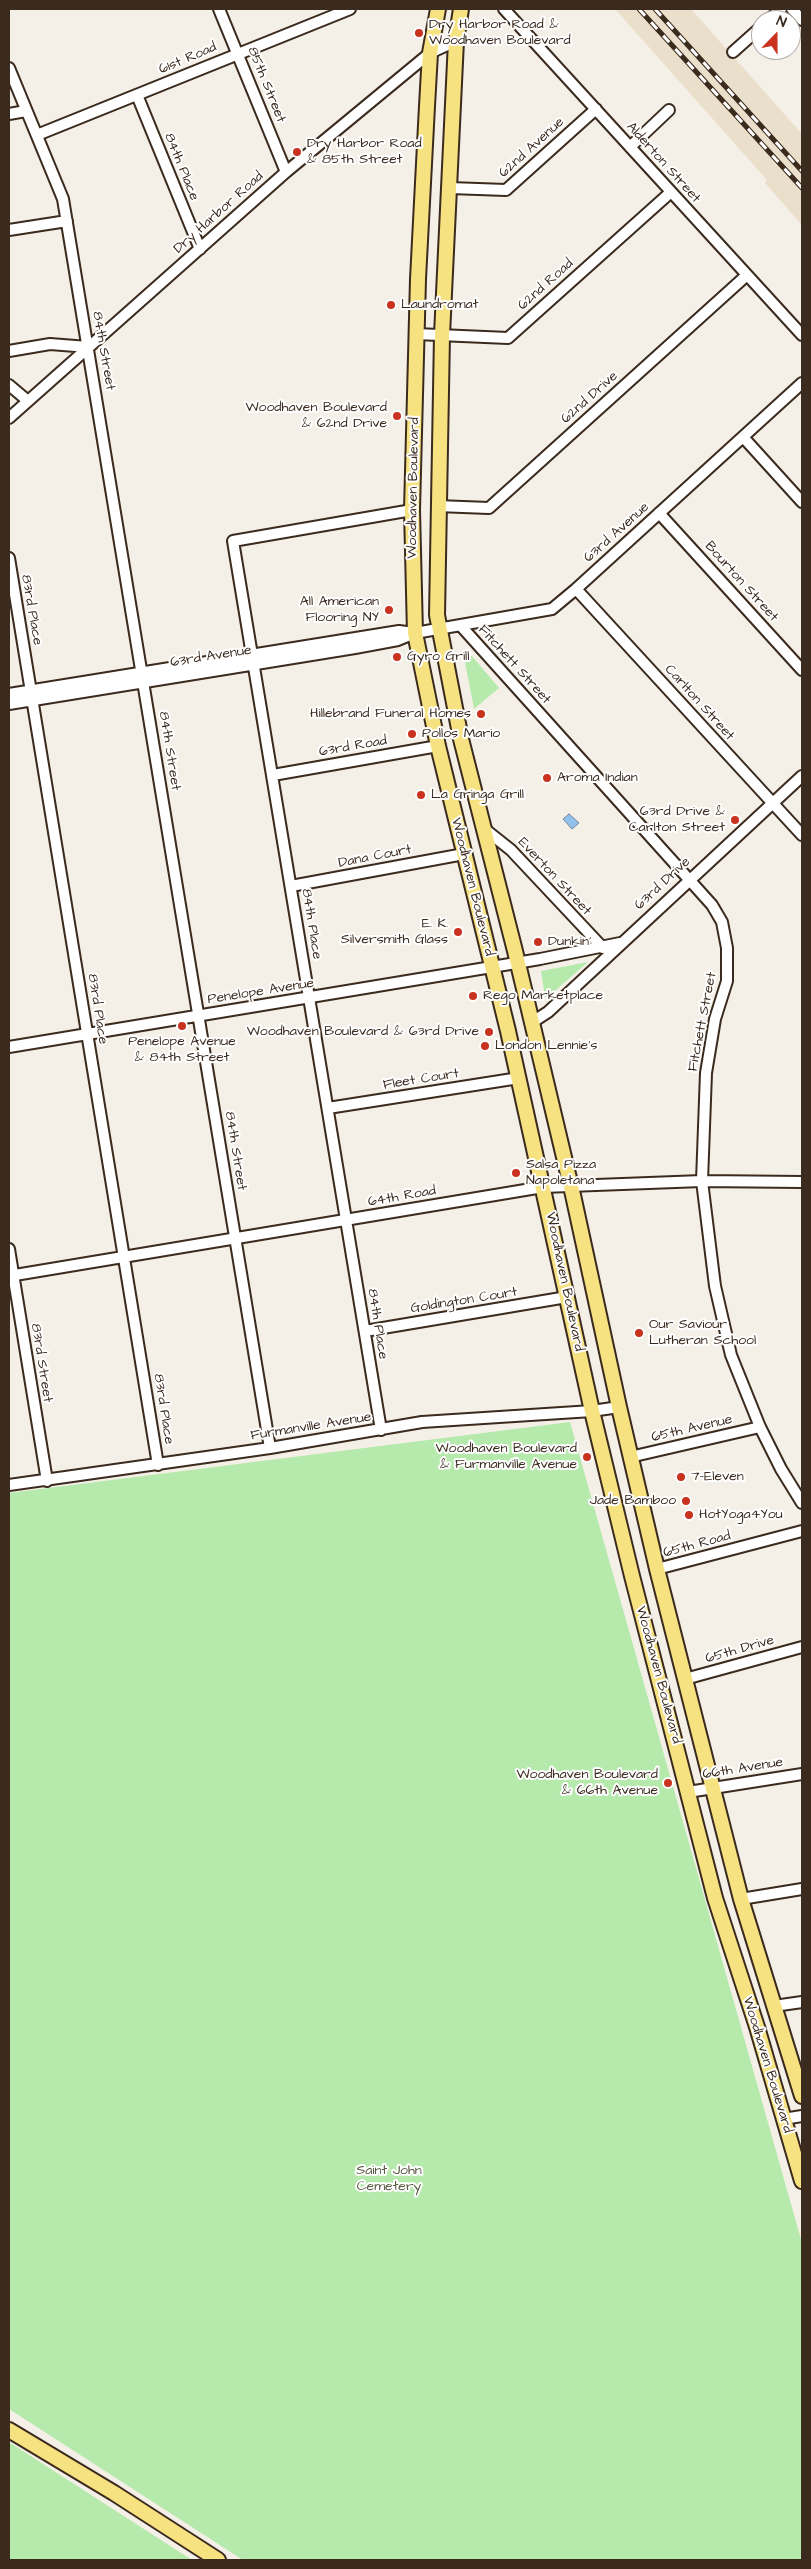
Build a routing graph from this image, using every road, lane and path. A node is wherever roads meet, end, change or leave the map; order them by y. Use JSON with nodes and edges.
{"nodes":[{"id":1,"x":220,"y":9,"type":"edge"},
{"id":2,"x":350,"y":9,"type":"edge"},
{"id":3,"x":438,"y":9,"type":"edge"},
{"id":4,"x":461,"y":9,"type":"edge"},
{"id":5,"x":504,"y":9,"type":"edge"},
{"id":6,"x":792,"y":9,"type":"edge"},
{"id":7,"x":802,"y":20,"type":"edge"},
{"id":8,"x":751,"y":36,"type":"edge"},
{"id":9,"x":456,"y":41,"type":"junction"},
{"id":10,"x":733,"y":52,"type":"dead end"},
{"id":11,"x":237,"y":53,"type":"junction"},
{"id":12,"x":430,"y":53,"type":"junction"},
{"id":13,"x":9,"y":68,"type":"edge"},
{"id":14,"x":137,"y":95,"type":"junction"},
{"id":15,"x":596,"y":108,"type":"junction"},
{"id":16,"x":669,"y":110,"type":"dead end"},
{"id":17,"x":26,"y":111,"type":"junction"},
{"id":18,"x":9,"y":114,"type":"edge"},
{"id":19,"x":37,"y":135,"type":"junction"},
{"id":20,"x":630,"y":147,"type":"junction"},
{"id":21,"x":286,"y":172,"type":"junction"},
{"id":22,"x":450,"y":188,"type":"junction"},
{"id":23,"x":671,"y":192,"type":"junction"},
{"id":24,"x":67,"y":220,"type":"junction"},
{"id":25,"x":9,"y":230,"type":"edge"},
{"id":26,"x":200,"y":249,"type":"junction"},
{"id":27,"x":747,"y":274,"type":"junction"},
{"id":28,"x":416,"y":334,"type":"junction"},
{"id":29,"x":442,"y":335,"type":"junction"},
{"id":30,"x":802,"y":335,"type":"edge"},
{"id":31,"x":88,"y":347,"type":"junction"},
{"id":32,"x":9,"y":351,"type":"edge"},
{"id":33,"x":802,"y":383,"type":"edge"},
{"id":34,"x":9,"y":385,"type":"edge"},
{"id":35,"x":28,"y":401,"type":"junction"},
{"id":36,"x":9,"y":418,"type":"edge"},
{"id":37,"x":743,"y":437,"type":"junction"},
{"id":38,"x":802,"y":502,"type":"edge"},
{"id":39,"x":438,"y":506,"type":"junction"},
{"id":40,"x":412,"y":510,"type":"junction"},
{"id":41,"x":659,"y":513,"type":"junction"},
{"id":42,"x":9,"y":558,"type":"edge"},
{"id":43,"x":576,"y":589,"type":"junction"},
{"id":44,"x":461,"y":626,"type":"junction"},
{"id":45,"x":440,"y":630,"type":"junction"},
{"id":46,"x":416,"y":633,"type":"junction"},
{"id":47,"x":254,"y":659,"type":"junction"},
{"id":48,"x":802,"y":670,"type":"edge"},
{"id":49,"x":142,"y":677,"type":"junction"},
{"id":50,"x":9,"y":694,"type":"edge"},
{"id":51,"x":32,"y":695,"type":"junction"},
{"id":52,"x":9,"y":704,"type":"edge"},
{"id":53,"x":438,"y":746,"type":"junction"},
{"id":54,"x":273,"y":775,"type":"junction"},
{"id":55,"x":802,"y":776,"type":"edge"},
{"id":56,"x":772,"y":804,"type":"junction"},
{"id":57,"x":482,"y":827,"type":"junction"},
{"id":58,"x":802,"y":835,"type":"edge"},
{"id":59,"x":464,"y":854,"type":"junction"},
{"id":60,"x":689,"y":879,"type":"junction"},
{"id":61,"x":291,"y":886,"type":"junction"},
{"id":62,"x":620,"y":943,"type":"junction"},
{"id":63,"x":603,"y":948,"type":"junction"},
{"id":64,"x":518,"y":962,"type":"junction"},
{"id":65,"x":492,"y":965,"type":"junction"},
{"id":66,"x":310,"y":997,"type":"junction"},
{"id":67,"x":198,"y":1016,"type":"junction"},
{"id":68,"x":530,"y":1023,"type":"junction"},
{"id":69,"x":87,"y":1034,"type":"junction"},
{"id":70,"x":9,"y":1047,"type":"edge"},
{"id":71,"x":519,"y":1078,"type":"junction"},
{"id":72,"x":328,"y":1108,"type":"junction"},
{"id":73,"x":702,"y":1181,"type":"junction"},
{"id":74,"x":802,"y":1182,"type":"edge"},
{"id":75,"x":571,"y":1186,"type":"junction"},
{"id":76,"x":543,"y":1187,"type":"junction"},
{"id":77,"x":346,"y":1220,"type":"junction"},
{"id":78,"x":235,"y":1238,"type":"junction"},
{"id":79,"x":9,"y":1249,"type":"edge"},
{"id":80,"x":124,"y":1256,"type":"junction"},
{"id":81,"x":11,"y":1275,"type":"edge"},
{"id":82,"x":567,"y":1297,"type":"junction"},
{"id":83,"x":365,"y":1330,"type":"junction"},
{"id":84,"x":618,"y":1407,"type":"junction"},
{"id":85,"x":592,"y":1411,"type":"junction"},
{"id":86,"x":760,"y":1427,"type":"junction"},
{"id":87,"x":381,"y":1430,"type":"junction"},
{"id":88,"x":270,"y":1448,"type":"junction"},
{"id":89,"x":630,"y":1457,"type":"junction"},
{"id":90,"x":158,"y":1465,"type":"junction"},
{"id":91,"x":47,"y":1481,"type":"junction"},
{"id":92,"x":9,"y":1486,"type":"edge"},
{"id":93,"x":802,"y":1504,"type":"edge"},
{"id":94,"x":802,"y":1531,"type":"edge"},
{"id":95,"x":657,"y":1569,"type":"junction"},
{"id":96,"x":802,"y":1647,"type":"edge"},
{"id":97,"x":685,"y":1679,"type":"junction"},
{"id":98,"x":802,"y":1774,"type":"edge"},
{"id":99,"x":711,"y":1787,"type":"junction"},
{"id":100,"x":688,"y":1792,"type":"junction"},
{"id":101,"x":802,"y":1889,"type":"edge"},
{"id":102,"x":741,"y":1899,"type":"junction"},
{"id":103,"x":802,"y":2002,"type":"edge"},
{"id":104,"x":774,"y":2006,"type":"junction"},
{"id":105,"x":802,"y":2096,"type":"edge"},
{"id":106,"x":802,"y":2116,"type":"edge"},
{"id":107,"x":783,"y":2119,"type":"junction"},
{"id":108,"x":802,"y":2181,"type":"edge"},
{"id":109,"x":9,"y":2419,"type":"edge"},
{"id":110,"x":9,"y":2430,"type":"edge"},
{"id":111,"x":114,"y":2493,"type":"junction"},
{"id":112,"x":218,"y":2560,"type":"edge"}],
"edges":[{"from":1,"to":11,"type":"street","name":"85th Street"},
{"from":2,"to":11,"type":"street","name":"61st Road"},
{"from":3,"to":12,"type":"main road","name":"Woodhaven Boulevard"},
{"from":4,"to":9,"type":"main road","name":"Woodhaven Boulevard"},
{"from":5,"to":15,"type":"street","name":"Alderton Street"},
{"from":6,"to":7,"type":"street"},
{"from":8,"to":10,"type":"street"},
{"from":9,"to":12,"type":"street","name":"Dry Harbor Road"},
{"from":9,"to":22,"type":"main road","name":"Woodhaven Boulevard"},
{"from":11,"to":14,"type":"street","name":"61st Road"},
{"from":11,"to":21,"type":"street","name":"85th Street"},
{"from":12,"to":21,"type":"street","name":"Dry Harbor Road"},
{"from":12,"to":28,"type":"main road","name":"Woodhaven Boulevard"},
{"from":13,"to":17,"type":"street","name":"84th Street"},
{"from":14,"to":19,"type":"street","name":"61st Road"},
{"from":14,"to":26,"type":"street","name":"84th Place"},
{"from":15,"to":20,"type":"street","name":"Alderton Street"},
{"from":15,"to":22,"type":"street","name":"62nd Avenue"},
{"from":16,"to":20,"type":"street"},
{"from":17,"to":18,"type":"street"},
{"from":17,"to":19,"type":"street","name":"84th Street"},
{"from":19,"to":24,"type":"street","name":"84th Street"},
{"from":20,"to":23,"type":"street","name":"Alderton Street"},
{"from":21,"to":26,"type":"street","name":"Dry Harbor Road"},
{"from":22,"to":29,"type":"main road","name":"Woodhaven Boulevard"},
{"from":23,"to":27,"type":"street","name":"Alderton Street"},
{"from":23,"to":29,"type":"street","name":"62nd Road"},
{"from":24,"to":25,"type":"street"},
{"from":24,"to":31,"type":"street","name":"84th Street"},
{"from":26,"to":31,"type":"street","name":"Dry Harbor Road"},
{"from":27,"to":30,"type":"street","name":"Alderton Street"},
{"from":27,"to":39,"type":"street","name":"62nd Drive"},
{"from":28,"to":29,"type":"street","name":"62nd Road"},
{"from":28,"to":40,"type":"main road","name":"Woodhaven Boulevard"},
{"from":29,"to":39,"type":"main road","name":"Woodhaven Boulevard"},
{"from":31,"to":32,"type":"street"},
{"from":31,"to":35,"type":"street","name":"Dry Harbor Road"},
{"from":31,"to":49,"type":"street","name":"84th Street"},
{"from":33,"to":37,"type":"street","name":"63rd Avenue"},
{"from":34,"to":35,"type":"street"},
{"from":35,"to":36,"type":"street","name":"Dry Harbor Road"},
{"from":37,"to":38,"type":"street"},
{"from":37,"to":41,"type":"street","name":"63rd Avenue"},
{"from":39,"to":45,"type":"main road","name":"Woodhaven Boulevard"},
{"from":40,"to":46,"type":"main road","name":"Woodhaven Boulevard"},
{"from":40,"to":47,"type":"street","name":"84th Place"},
{"from":41,"to":43,"type":"street","name":"63rd Avenue"},
{"from":41,"to":48,"type":"street","name":"Bourton Street"},
{"from":42,"to":51,"type":"street","name":"83rd Place"},
{"from":43,"to":44,"type":"street","name":"63rd Avenue"},
{"from":43,"to":56,"type":"street","name":"Carlton Street"},
{"from":44,"to":45,"type":"street","name":"63rd Avenue"},
{"from":44,"to":60,"type":"street","name":"Fitchett Street"},
{"from":45,"to":46,"type":"street","name":"63rd Avenue"},
{"from":45,"to":57,"type":"main road","name":"Woodhaven Boulevard"},
{"from":46,"to":47,"type":"street","name":"63rd Avenue"},
{"from":46,"to":53,"type":"main road","name":"Woodhaven Boulevard"},
{"from":47,"to":49,"type":"street","name":"63rd Avenue"},
{"from":47,"to":54,"type":"street","name":"84th Place"},
{"from":49,"to":51,"type":"street","name":"63rd Avenue"},
{"from":49,"to":67,"type":"street","name":"84th Street"},
{"from":50,"to":51,"type":"street","name":"63rd Avenue"},
{"from":51,"to":52,"type":"street","name":"63rd Avenue"},
{"from":51,"to":69,"type":"street","name":"83rd Place"},
{"from":53,"to":54,"type":"street","name":"63rd Road"},
{"from":53,"to":59,"type":"main road","name":"Woodhaven Boulevard"},
{"from":54,"to":61,"type":"street","name":"84th Place"},
{"from":55,"to":56,"type":"street","name":"63rd Drive"},
{"from":56,"to":58,"type":"street","name":"Carlton Street"},
{"from":56,"to":60,"type":"street","name":"63rd Drive"},
{"from":57,"to":63,"type":"street","name":"Everton Street"},
{"from":57,"to":64,"type":"main road","name":"Woodhaven Boulevard"},
{"from":59,"to":61,"type":"street","name":"Dana Court"},
{"from":59,"to":65,"type":"main road","name":"Woodhaven Boulevard"},
{"from":60,"to":62,"type":"street","name":"63rd Drive"},
{"from":60,"to":73,"type":"street","name":"Fitchett Street"},
{"from":61,"to":66,"type":"street","name":"84th Place"},
{"from":62,"to":63,"type":"street","name":"63rd Drive"},
{"from":62,"to":68,"type":"street"},
{"from":63,"to":64,"type":"street","name":"63rd Drive"},
{"from":64,"to":65,"type":"street","name":"Penelope Avenue"},
{"from":64,"to":68,"type":"main road","name":"Woodhaven Boulevard"},
{"from":65,"to":66,"type":"street","name":"Penelope Avenue"},
{"from":65,"to":71,"type":"main road","name":"Woodhaven Boulevard"},
{"from":66,"to":67,"type":"street","name":"Penelope Avenue"},
{"from":66,"to":72,"type":"street","name":"84th Place"},
{"from":67,"to":69,"type":"street","name":"Penelope Avenue"},
{"from":67,"to":78,"type":"street","name":"84th Street"},
{"from":68,"to":75,"type":"main road","name":"Woodhaven Boulevard"},
{"from":69,"to":70,"type":"street","name":"Penelope Avenue"},
{"from":69,"to":80,"type":"street","name":"83rd Place"},
{"from":71,"to":72,"type":"street","name":"Fleet Court"},
{"from":71,"to":76,"type":"main road","name":"Woodhaven Boulevard"},
{"from":72,"to":77,"type":"street","name":"84th Place"},
{"from":73,"to":74,"type":"street","name":"64th Road"},
{"from":73,"to":75,"type":"street","name":"64th Road"},
{"from":73,"to":86,"type":"street","name":"Fitchett Street"},
{"from":75,"to":76,"type":"street","name":"64th Road"},
{"from":75,"to":84,"type":"main road","name":"Woodhaven Boulevard"},
{"from":76,"to":77,"type":"street","name":"64th Road"},
{"from":76,"to":82,"type":"main road","name":"Woodhaven Boulevard"},
{"from":77,"to":78,"type":"street","name":"64th Road"},
{"from":77,"to":83,"type":"street","name":"84th Place"},
{"from":78,"to":80,"type":"street","name":"64th Road"},
{"from":78,"to":88,"type":"street","name":"84th Street"},
{"from":79,"to":81,"type":"street","name":"83rd Street"},
{"from":80,"to":81,"type":"street","name":"64th Road"},
{"from":80,"to":90,"type":"street","name":"83rd Place"},
{"from":81,"to":91,"type":"street","name":"83rd Street"},
{"from":82,"to":83,"type":"street","name":"Goldington Court"},
{"from":82,"to":85,"type":"main road","name":"Woodhaven Boulevard"},
{"from":83,"to":87,"type":"street","name":"84th Place"},
{"from":84,"to":85,"type":"street","name":"Furmanville Avenue"},
{"from":84,"to":89,"type":"main road","name":"Woodhaven Boulevard"},
{"from":85,"to":87,"type":"street","name":"Furmanville Avenue"},
{"from":85,"to":100,"type":"main road","name":"Woodhaven Boulevard"},
{"from":86,"to":89,"type":"street","name":"65th Avenue"},
{"from":86,"to":93,"type":"street","name":"Fitchett Street"},
{"from":87,"to":88,"type":"street","name":"Furmanville Avenue"},
{"from":88,"to":90,"type":"street","name":"Furmanville Avenue"},
{"from":89,"to":95,"type":"main road","name":"Woodhaven Boulevard"},
{"from":90,"to":91,"type":"street","name":"Furmanville Avenue"},
{"from":91,"to":92,"type":"street","name":"Furmanville Avenue"},
{"from":94,"to":95,"type":"street","name":"65th Road"},
{"from":95,"to":97,"type":"main road","name":"Woodhaven Boulevard"},
{"from":96,"to":97,"type":"street","name":"65th Drive"},
{"from":97,"to":99,"type":"main road","name":"Woodhaven Boulevard"},
{"from":98,"to":99,"type":"street","name":"66th Avenue"},
{"from":99,"to":100,"type":"street","name":"66th Avenue"},
{"from":99,"to":102,"type":"main road","name":"Woodhaven Boulevard"},
{"from":100,"to":107,"type":"main road","name":"Woodhaven Boulevard"},
{"from":101,"to":102,"type":"street"},
{"from":102,"to":104,"type":"main road","name":"Woodhaven Boulevard"},
{"from":103,"to":104,"type":"street"},
{"from":104,"to":105,"type":"main road","name":"Woodhaven Boulevard"},
{"from":106,"to":107,"type":"street"},
{"from":107,"to":108,"type":"main road","name":"Woodhaven Boulevard"},
{"from":109,"to":111,"type":"main road"},
{"from":110,"to":111,"type":"main road"},
{"from":111,"to":112,"type":"main road"}]}
